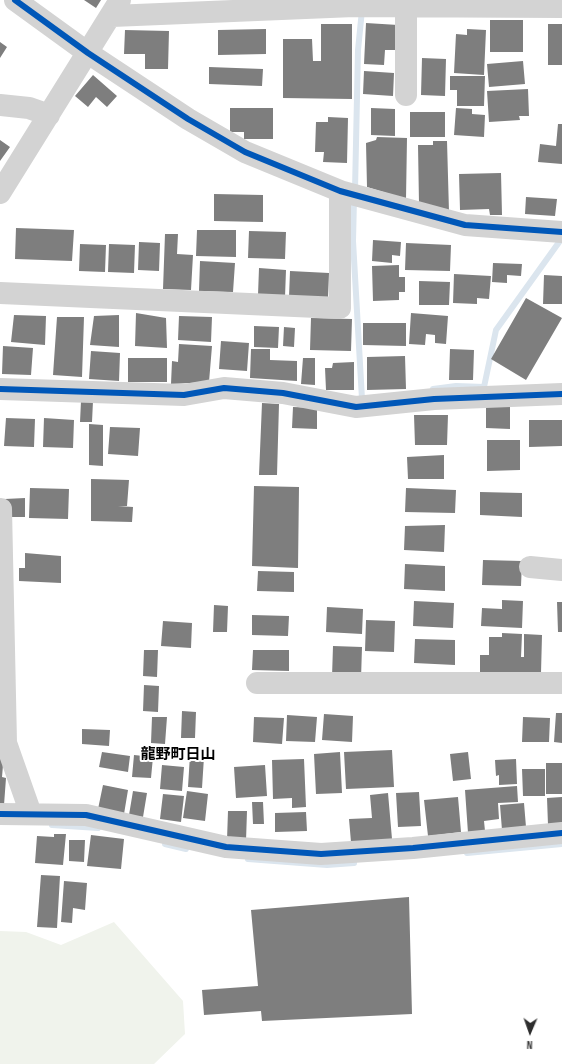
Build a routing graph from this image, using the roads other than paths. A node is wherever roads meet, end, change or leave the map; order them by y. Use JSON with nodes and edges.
{"nodes":[{"id":1,"x":15,"y":0,"type":"edge"},
{"id":2,"x":406,"y":7,"type":"junction"},
{"id":3,"x":562,"y":7,"type":"edge"},
{"id":4,"x":116,"y":8,"type":"edge"},
{"id":5,"x":88,"y":53,"type":"junction"},
{"id":6,"x":406,"y":95,"type":"dead end"},
{"id":7,"x":0,"y":105,"type":"edge"},
{"id":8,"x":49,"y":115,"type":"junction"},
{"id":9,"x":340,"y":191,"type":"junction"},
{"id":10,"x":0,"y":193,"type":"edge"},
{"id":11,"x":562,"y":232,"type":"edge"},
{"id":12,"x":0,"y":293,"type":"edge"},
{"id":13,"x":0,"y":389,"type":"edge"},
{"id":14,"x":562,"y":394,"type":"edge"},
{"id":15,"x":1,"y":509,"type":"edge"},
{"id":16,"x":1,"y":540,"type":"edge"},
{"id":17,"x":530,"y":567,"type":"dead end"},
{"id":18,"x":562,"y":570,"type":"edge"},
{"id":19,"x":257,"y":683,"type":"dead end"},
{"id":20,"x":562,"y":683,"type":"edge"},
{"id":21,"x":0,"y":814,"type":"edge"},
{"id":22,"x":31,"y":814,"type":"junction"},
{"id":23,"x":562,"y":833,"type":"edge"}],
"edges":[{"from":1,"to":5,"type":"street"},
{"from":2,"to":3,"type":"street"},
{"from":2,"to":4,"type":"street"},
{"from":2,"to":6,"type":"street"},
{"from":4,"to":5,"type":"street"},
{"from":5,"to":8,"type":"street"},
{"from":5,"to":9,"type":"street"},
{"from":7,"to":8,"type":"street"},
{"from":8,"to":10,"type":"street"},
{"from":9,"to":11,"type":"street"},
{"from":9,"to":12,"type":"street"},
{"from":13,"to":14,"type":"street"},
{"from":15,"to":16,"type":"street"},
{"from":16,"to":22,"type":"street"},
{"from":17,"to":18,"type":"street"},
{"from":19,"to":20,"type":"street"},
{"from":21,"to":22,"type":"street"},
{"from":22,"to":23,"type":"street"}]}
